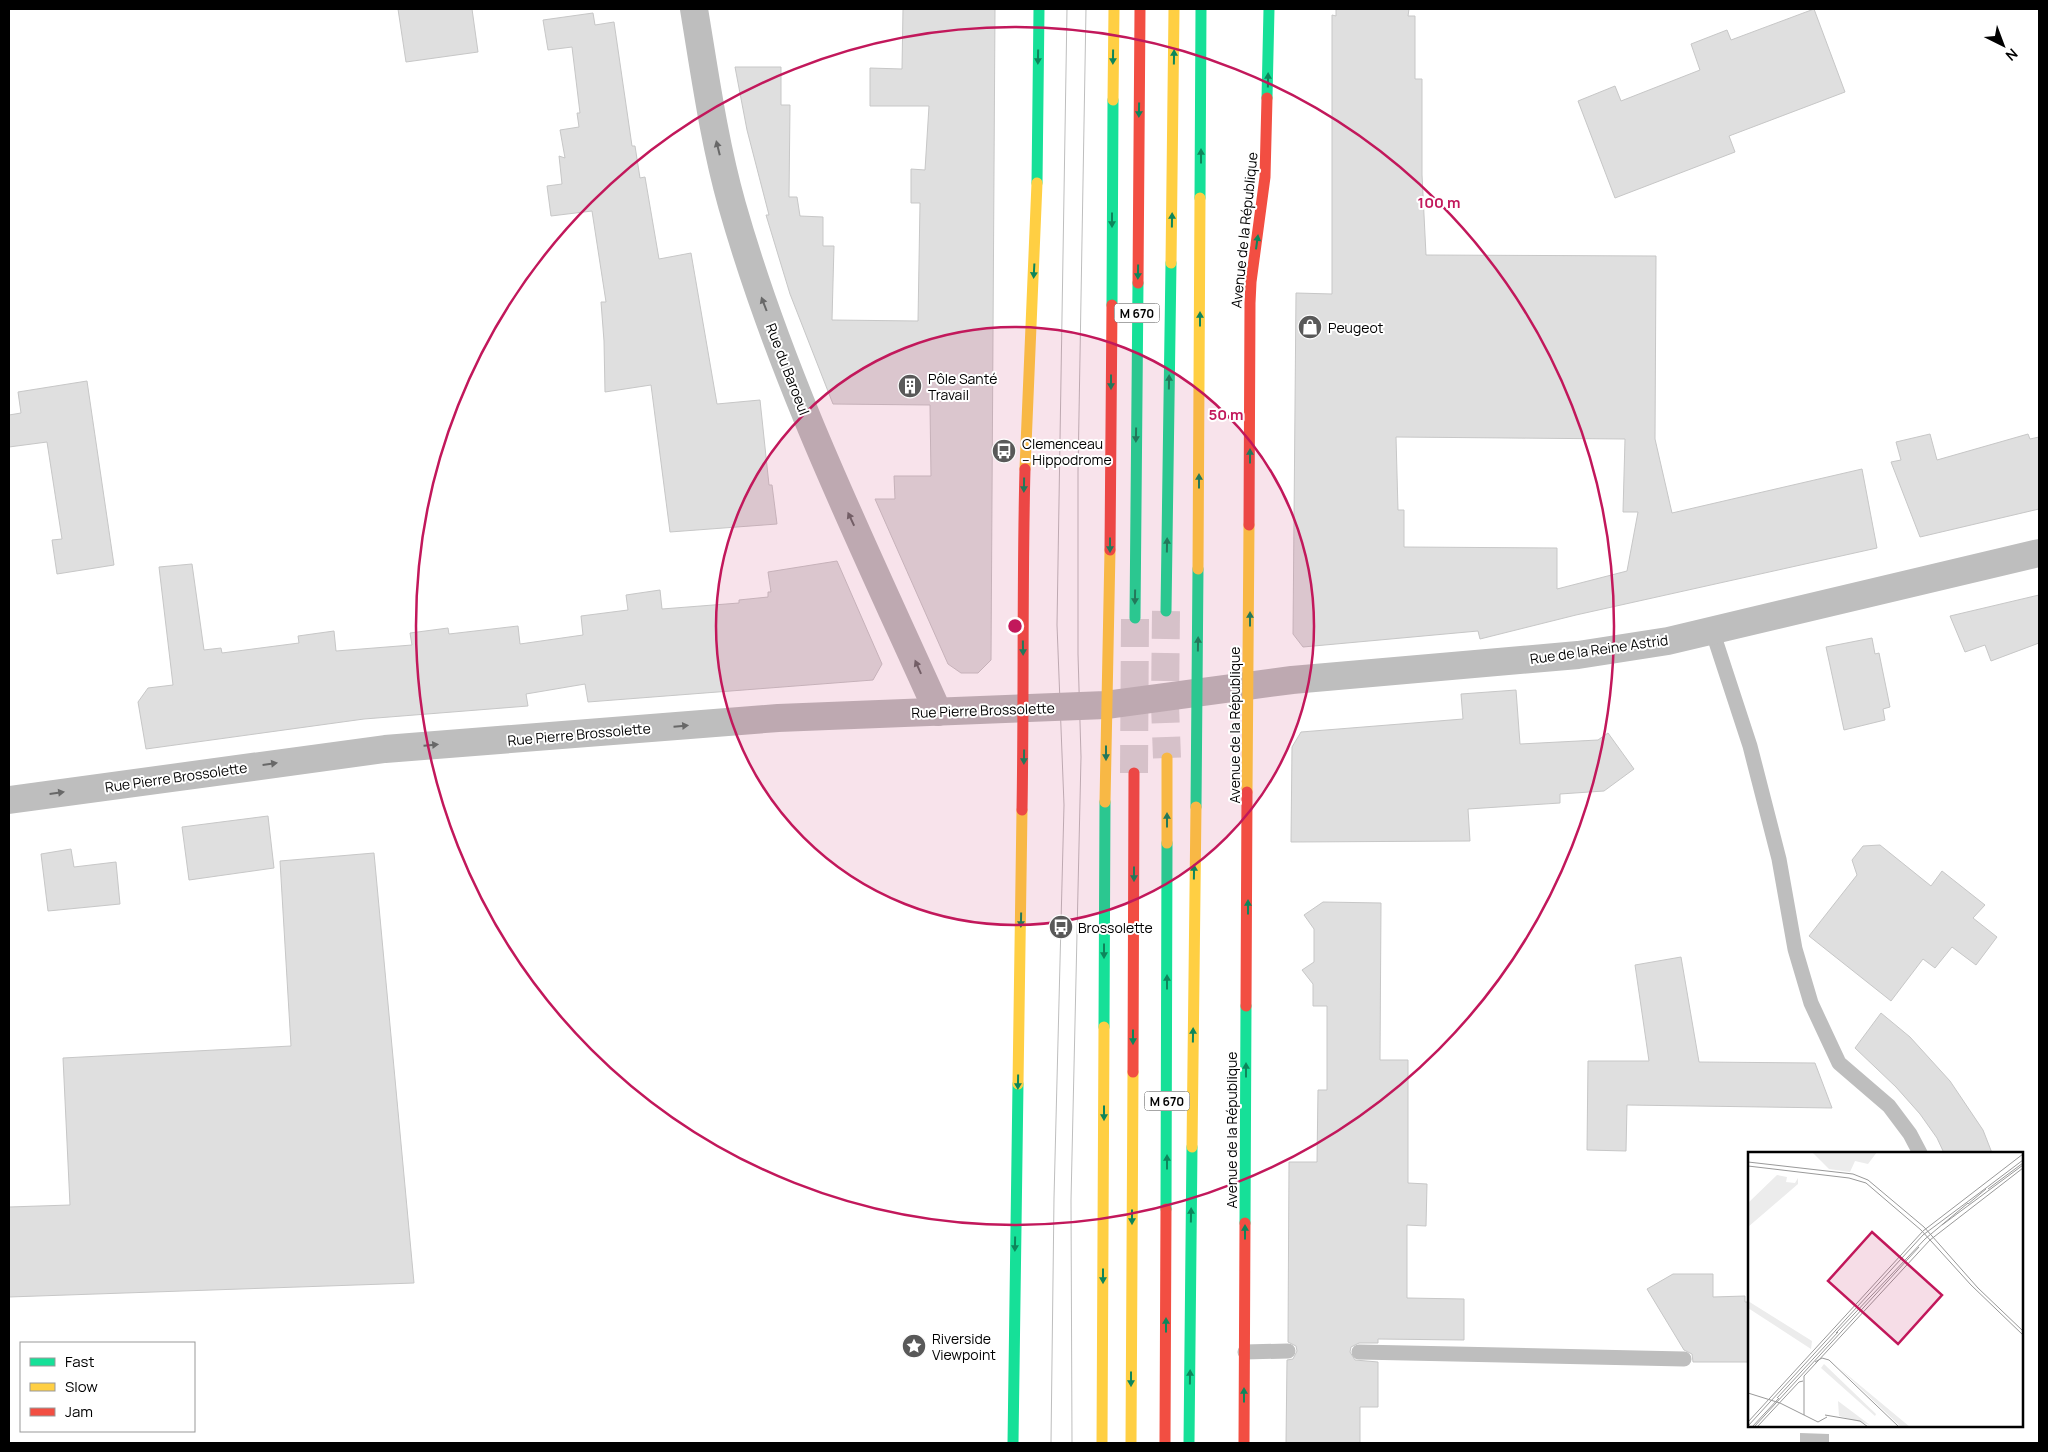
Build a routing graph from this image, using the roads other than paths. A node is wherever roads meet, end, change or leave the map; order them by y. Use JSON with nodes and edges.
{"nodes":[{"id":1,"x":694,"y":9,"type":"edge"},
{"id":2,"x":1039,"y":9,"type":"edge"},
{"id":3,"x":1114,"y":9,"type":"edge"},
{"id":4,"x":1140,"y":9,"type":"edge"},
{"id":5,"x":1174,"y":9,"type":"edge"},
{"id":6,"x":1201,"y":9,"type":"edge"},
{"id":7,"x":1269,"y":9,"type":"edge"},
{"id":8,"x":2039,"y":553,"type":"edge"},
{"id":9,"x":1166,"y":611,"type":"tunnel mouth"},
{"id":10,"x":1135,"y":618,"type":"tunnel mouth"},
{"id":11,"x":1712,"y":630,"type":"junction"},
{"id":12,"x":1249,"y":685,"type":"junction"},
{"id":13,"x":1197,"y":693,"type":"junction"},
{"id":14,"x":1151,"y":699,"type":"joint"},
{"id":15,"x":1106,"y":705,"type":"junction"},
{"id":16,"x":1024,"y":708,"type":"junction"},
{"id":17,"x":938,"y":712,"type":"junction"},
{"id":18,"x":1167,"y":758,"type":"tunnel mouth"},
{"id":19,"x":1134,"y":773,"type":"tunnel mouth"},
{"id":20,"x":9,"y":800,"type":"edge"},
{"id":21,"x":1919,"y":1152,"type":"edge"},
{"id":22,"x":1288,"y":1351,"type":"dead end"},
{"id":23,"x":1244,"y":1352,"type":"junction"},
{"id":24,"x":1359,"y":1352,"type":"dead end"},
{"id":25,"x":1684,"y":1358,"type":"dead end"},
{"id":26,"x":1013,"y":1443,"type":"edge"},
{"id":27,"x":1102,"y":1443,"type":"edge"},
{"id":28,"x":1131,"y":1443,"type":"edge"},
{"id":29,"x":1166,"y":1443,"type":"edge"},
{"id":30,"x":1189,"y":1443,"type":"edge"},
{"id":31,"x":1244,"y":1443,"type":"edge"}],
"edges":[{"from":17,"to":1,"type":"street","name":"Rue du Baroeul","one_way":true},
{"from":2,"to":16,"type":"main road","one_way":true},
{"from":3,"to":15,"type":"main road","one_way":true},
{"from":4,"to":10,"type":"main road","number":"M 670","one_way":true},
{"from":9,"to":5,"type":"main road","number":"M 670","one_way":true},
{"from":13,"to":6,"type":"main road","one_way":true},
{"from":12,"to":7,"type":"main road","name":"Avenue de la République","one_way":true},
{"from":8,"to":11,"type":"street","name":"Rue de la Reine Astrid"},
{"from":11,"to":12,"type":"street","name":"Rue de la Reine Astrid"},
{"from":11,"to":21,"type":"lane"},
{"from":12,"to":13,"type":"street","name":"Rue de la Reine Astrid"},
{"from":23,"to":12,"type":"main road","name":"Avenue de la République","one_way":true},
{"from":13,"to":14,"type":"street","name":"Rue de la Reine Astrid"},
{"from":30,"to":13,"type":"main road","one_way":true},
{"from":14,"to":15,"type":"street","name":"Rue Pierre Brossolette"},
{"from":15,"to":16,"type":"street","name":"Rue Pierre Brossolette"},
{"from":15,"to":27,"type":"main road","one_way":true},
{"from":16,"to":17,"type":"street","name":"Rue Pierre Brossolette"},
{"from":16,"to":26,"type":"main road","one_way":true},
{"from":20,"to":17,"type":"street","name":"Rue Pierre Brossolette","one_way":true},
{"from":29,"to":18,"type":"main road","number":"M 670","one_way":true},
{"from":19,"to":28,"type":"main road","number":"M 670","one_way":true},
{"from":22,"to":23,"type":"lane"},
{"from":31,"to":23,"type":"main road","name":"Avenue de la République","one_way":true},
{"from":24,"to":25,"type":"lane"}]}
